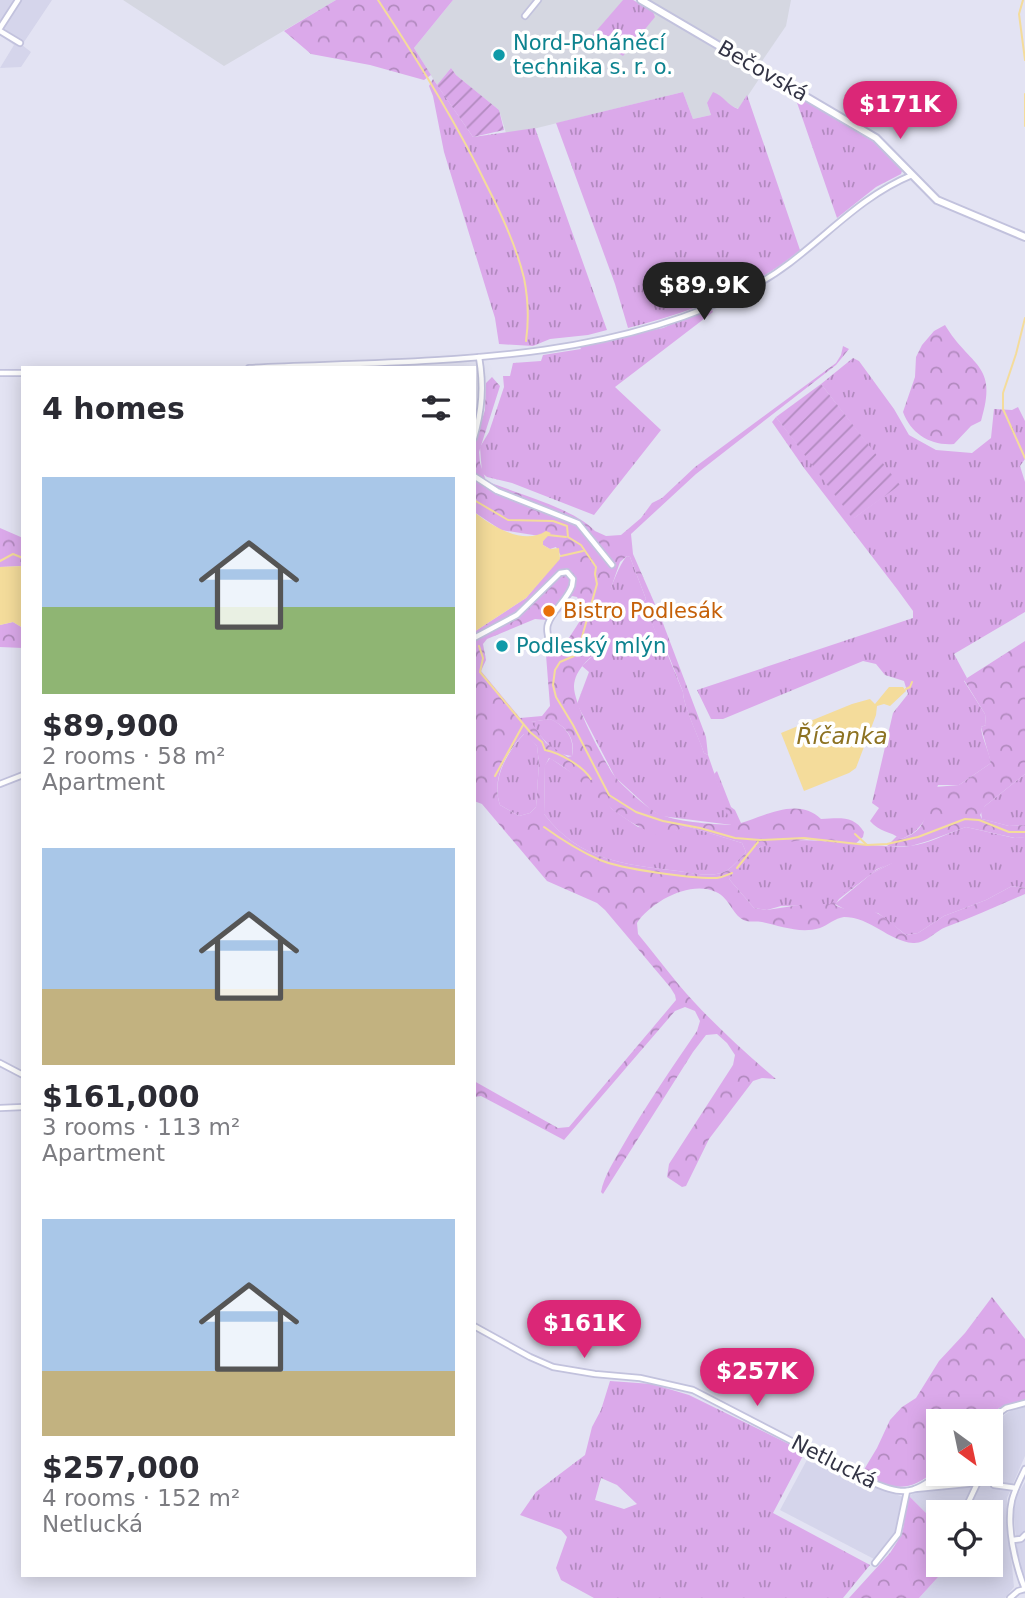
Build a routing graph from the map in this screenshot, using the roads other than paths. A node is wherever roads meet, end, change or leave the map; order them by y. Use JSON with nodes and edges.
{"nodes":[{"id":1,"x":18,"y":0,"type":"edge"},
{"id":2,"x":538,"y":0,"type":"edge"},
{"id":3,"x":641,"y":0,"type":"edge"},
{"id":4,"x":524,"y":16,"type":"dead end"},
{"id":5,"x":0,"y":29,"type":"edge"},
{"id":6,"x":20,"y":43,"type":"dead end"},
{"id":7,"x":912,"y":175,"type":"junction"},
{"id":8,"x":1025,"y":237,"type":"edge"},
{"id":9,"x":479,"y":357,"type":"junction"},
{"id":10,"x":291,"y":366,"type":"edge"},
{"id":11,"x":0,"y":373,"type":"edge"},
{"id":12,"x":21,"y":373,"type":"edge"},
{"id":13,"x":476,"y":431,"type":"edge"},
{"id":14,"x":476,"y":477,"type":"edge"},
{"id":15,"x":612,"y":565,"type":"dead end"},
{"id":16,"x":476,"y":637,"type":"edge"},
{"id":17,"x":547,"y":646,"type":"dead end"},
{"id":18,"x":21,"y":776,"type":"edge"},
{"id":19,"x":0,"y":784,"type":"edge"},
{"id":20,"x":0,"y":1063,"type":"edge"},
{"id":21,"x":21,"y":1074,"type":"edge"},
{"id":22,"x":21,"y":1107,"type":"edge"},
{"id":23,"x":0,"y":1108,"type":"edge"},
{"id":24,"x":476,"y":1327,"type":"edge"},
{"id":25,"x":1025,"y":1403,"type":"edge"},
{"id":26,"x":1003,"y":1410,"type":"edge"},
{"id":27,"x":1025,"y":1469,"type":"edge"},
{"id":28,"x":926,"y":1481,"type":"edge"},
{"id":29,"x":999,"y":1486,"type":"edge"},
{"id":30,"x":913,"y":1489,"type":"junction"},
{"id":31,"x":1016,"y":1489,"type":"junction"},
{"id":32,"x":906,"y":1491,"type":"junction"},
{"id":33,"x":969,"y":1500,"type":"edge"},
{"id":34,"x":1025,"y":1535,"type":"edge"},
{"id":35,"x":1013,"y":1540,"type":"junction"},
{"id":36,"x":875,"y":1563,"type":"dead end"},
{"id":37,"x":1025,"y":1589,"type":"edge"},
{"id":38,"x":1010,"y":1598,"type":"edge"}],
"edges":[{"from":1,"to":5,"type":"street"},
{"from":2,"to":4,"type":"street"},
{"from":3,"to":7,"type":"street","name":"Bečovská"},
{"from":5,"to":6,"type":"street"},
{"from":7,"to":8,"type":"street","name":"Bečovská"},
{"from":7,"to":9,"type":"street"},
{"from":9,"to":10,"type":"street"},
{"from":9,"to":13,"type":"street"},
{"from":11,"to":12,"type":"street"},
{"from":14,"to":15,"type":"street"},
{"from":16,"to":17,"type":"street"},
{"from":18,"to":19,"type":"street"},
{"from":20,"to":21,"type":"street"},
{"from":22,"to":23,"type":"street"},
{"from":24,"to":32,"type":"street","name":"Netlucká"},
{"from":25,"to":26,"type":"street"},
{"from":27,"to":31,"type":"street"},
{"from":28,"to":30,"type":"street"},
{"from":29,"to":31,"type":"street"},
{"from":30,"to":32,"type":"street"},
{"from":30,"to":33,"type":"street"},
{"from":31,"to":35,"type":"street"},
{"from":32,"to":36,"type":"street"},
{"from":34,"to":35,"type":"street"},
{"from":35,"to":37,"type":"street"},
{"from":37,"to":38,"type":"street"}]}
